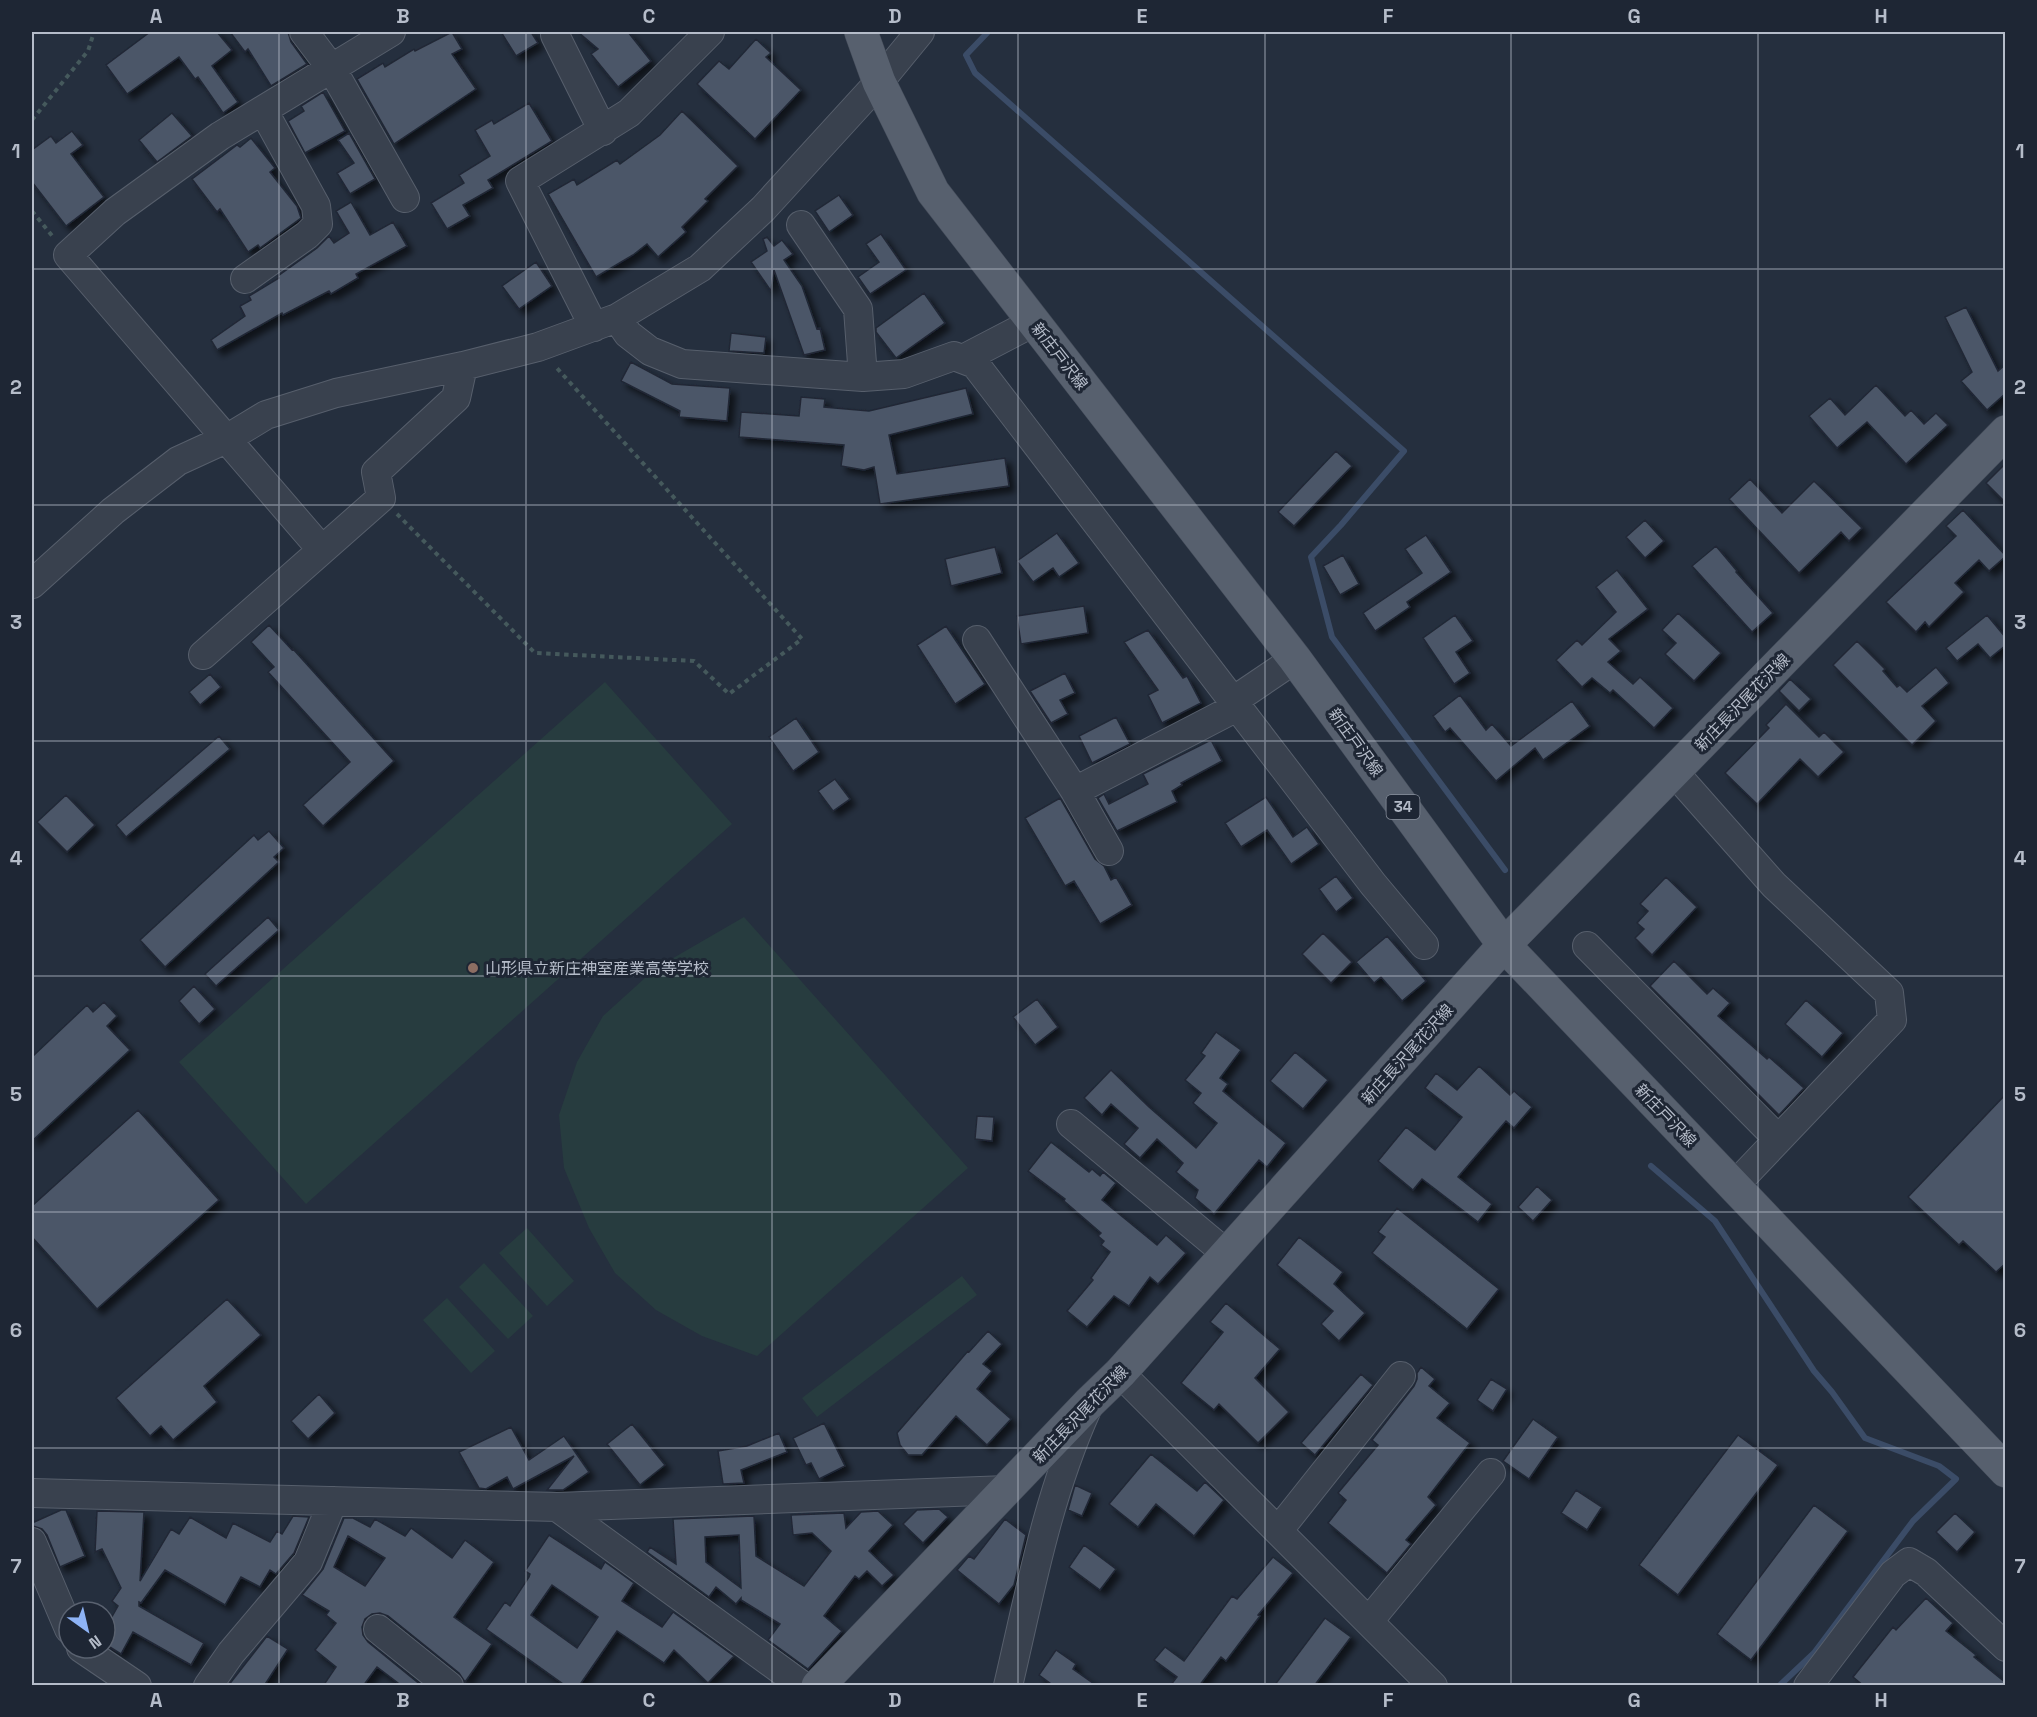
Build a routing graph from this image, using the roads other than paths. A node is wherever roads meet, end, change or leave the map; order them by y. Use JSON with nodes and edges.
{"nodes":[{"id":1,"x":304,"y":32,"type":"edge"},
{"id":2,"x":391,"y":32,"type":"edge"},
{"id":3,"x":556,"y":32,"type":"edge"},
{"id":4,"x":710,"y":32,"type":"edge"},
{"id":5,"x":861,"y":32,"type":"edge"},
{"id":6,"x":920,"y":32,"type":"edge"},
{"id":7,"x":332,"y":69,"type":"junction"},
{"id":8,"x":879,"y":82,"type":"junction"},
{"id":9,"x":263,"y":110,"type":"junction"},
{"id":10,"x":603,"y":131,"type":"junction"},
{"id":11,"x":405,"y":198,"type":"dead end"},
{"id":12,"x":801,"y":225,"type":"dead end"},
{"id":13,"x":245,"y":279,"type":"dead end"},
{"id":14,"x":606,"y":322,"type":"junction"},
{"id":15,"x":1034,"y":322,"type":"junction"},
{"id":16,"x":963,"y":359,"type":"junction"},
{"id":17,"x":463,"y":366,"type":"junction"},
{"id":18,"x":863,"y":377,"type":"junction"},
{"id":19,"x":2006,"y":432,"type":"edge"},
{"id":20,"x":228,"y":438,"type":"junction"},
{"id":21,"x":322,"y":550,"type":"junction"},
{"id":22,"x":32,"y":584,"type":"edge"},
{"id":23,"x":977,"y":640,"type":"dead end"},
{"id":24,"x":202,"y":655,"type":"dead end"},
{"id":25,"x":1294,"y":659,"type":"junction"},
{"id":26,"x":1235,"y":704,"type":"junction"},
{"id":27,"x":1674,"y":772,"type":"junction"},
{"id":28,"x":1075,"y":791,"type":"junction"},
{"id":29,"x":1109,"y":851,"type":"dead end"},
{"id":30,"x":1424,"y":945,"type":"dead end"},
{"id":31,"x":1504,"y":945,"type":"junction"},
{"id":32,"x":1587,"y":946,"type":"dead end"},
{"id":33,"x":1071,"y":1124,"type":"dead end"},
{"id":34,"x":1778,"y":1139,"type":"junction"},
{"id":35,"x":1734,"y":1186,"type":"junction"},
{"id":36,"x":1227,"y":1254,"type":"junction"},
{"id":37,"x":1120,"y":1373,"type":"junction"},
{"id":38,"x":1401,"y":1376,"type":"dead end"},
{"id":39,"x":1090,"y":1402,"type":"junction"},
{"id":40,"x":2006,"y":1471,"type":"edge"},
{"id":41,"x":1491,"y":1473,"type":"dead end"},
{"id":42,"x":1007,"y":1490,"type":"junction"},
{"id":43,"x":32,"y":1493,"type":"edge"},
{"id":44,"x":333,"y":1501,"type":"junction"},
{"id":45,"x":557,"y":1508,"type":"junction"},
{"id":46,"x":1278,"y":1531,"type":"junction"},
{"id":47,"x":32,"y":1542,"type":"edge"},
{"id":48,"x":41,"y":1591,"type":"edge"},
{"id":49,"x":57,"y":1613,"type":"edge"},
{"id":50,"x":1369,"y":1621,"type":"junction"},
{"id":51,"x":378,"y":1629,"type":"dead end"},
{"id":52,"x":2006,"y":1647,"type":"edge"},
{"id":53,"x":99,"y":1660,"type":"edge"},
{"id":54,"x":137,"y":1686,"type":"edge"},
{"id":55,"x":208,"y":1686,"type":"edge"},
{"id":56,"x":449,"y":1686,"type":"edge"},
{"id":57,"x":803,"y":1686,"type":"edge"},
{"id":58,"x":818,"y":1686,"type":"edge"},
{"id":59,"x":1008,"y":1686,"type":"edge"},
{"id":60,"x":1433,"y":1686,"type":"edge"},
{"id":61,"x":1808,"y":1686,"type":"edge"}],
"edges":[{"from":1,"to":7,"type":"street"},
{"from":2,"to":7,"type":"street"},
{"from":3,"to":10,"type":"street"},
{"from":4,"to":10,"type":"street"},
{"from":5,"to":8,"type":"main road","name":"新庄戸沢線","number":"34"},
{"from":6,"to":8,"type":"street"},
{"from":7,"to":9,"type":"street"},
{"from":7,"to":11,"type":"street"},
{"from":8,"to":14,"type":"street"},
{"from":8,"to":15,"type":"main road","name":"新庄戸沢線","number":"34"},
{"from":9,"to":13,"type":"street"},
{"from":9,"to":20,"type":"street"},
{"from":10,"to":14,"type":"street"},
{"from":12,"to":18,"type":"street"},
{"from":14,"to":17,"type":"street"},
{"from":14,"to":18,"type":"street"},
{"from":15,"to":16,"type":"street"},
{"from":15,"to":25,"type":"main road","name":"新庄戸沢線","number":"34"},
{"from":16,"to":18,"type":"street"},
{"from":16,"to":26,"type":"street"},
{"from":17,"to":20,"type":"street"},
{"from":17,"to":21,"type":"street"},
{"from":19,"to":27,"type":"main road","name":"新庄長沢尾花沢線"},
{"from":20,"to":21,"type":"street"},
{"from":20,"to":22,"type":"street"},
{"from":21,"to":24,"type":"street"},
{"from":23,"to":28,"type":"street"},
{"from":25,"to":26,"type":"street"},
{"from":25,"to":31,"type":"main road","name":"新庄戸沢線","number":"34"},
{"from":26,"to":28,"type":"street"},
{"from":26,"to":30,"type":"street"},
{"from":27,"to":31,"type":"main road","name":"新庄長沢尾花沢線"},
{"from":27,"to":34,"type":"street"},
{"from":28,"to":29,"type":"street"},
{"from":31,"to":35,"type":"main road","name":"新庄戸沢線","number":"34"},
{"from":31,"to":36,"type":"main road","name":"新庄長沢尾花沢線"},
{"from":32,"to":34,"type":"street"},
{"from":33,"to":36,"type":"street"},
{"from":34,"to":35,"type":"street"},
{"from":35,"to":40,"type":"main road","name":"新庄戸沢線","number":"34"},
{"from":36,"to":37,"type":"main road","name":"新庄長沢尾花沢線"},
{"from":37,"to":39,"type":"main road","name":"新庄長沢尾花沢線"},
{"from":37,"to":46,"type":"street"},
{"from":38,"to":46,"type":"street"},
{"from":39,"to":42,"type":"main road","name":"新庄長沢尾花沢線"},
{"from":39,"to":59,"type":"street"},
{"from":41,"to":50,"type":"street"},
{"from":42,"to":45,"type":"street"},
{"from":42,"to":58,"type":"main road","name":"新庄長沢尾花沢線"},
{"from":43,"to":44,"type":"street"},
{"from":44,"to":45,"type":"street"},
{"from":44,"to":55,"type":"street"},
{"from":45,"to":57,"type":"street"},
{"from":46,"to":50,"type":"street"},
{"from":47,"to":48,"type":"street"},
{"from":48,"to":49,"type":"street"},
{"from":50,"to":60,"type":"street"},
{"from":51,"to":56,"type":"street"},
{"from":52,"to":61,"type":"street"},
{"from":53,"to":54,"type":"street"}]}
